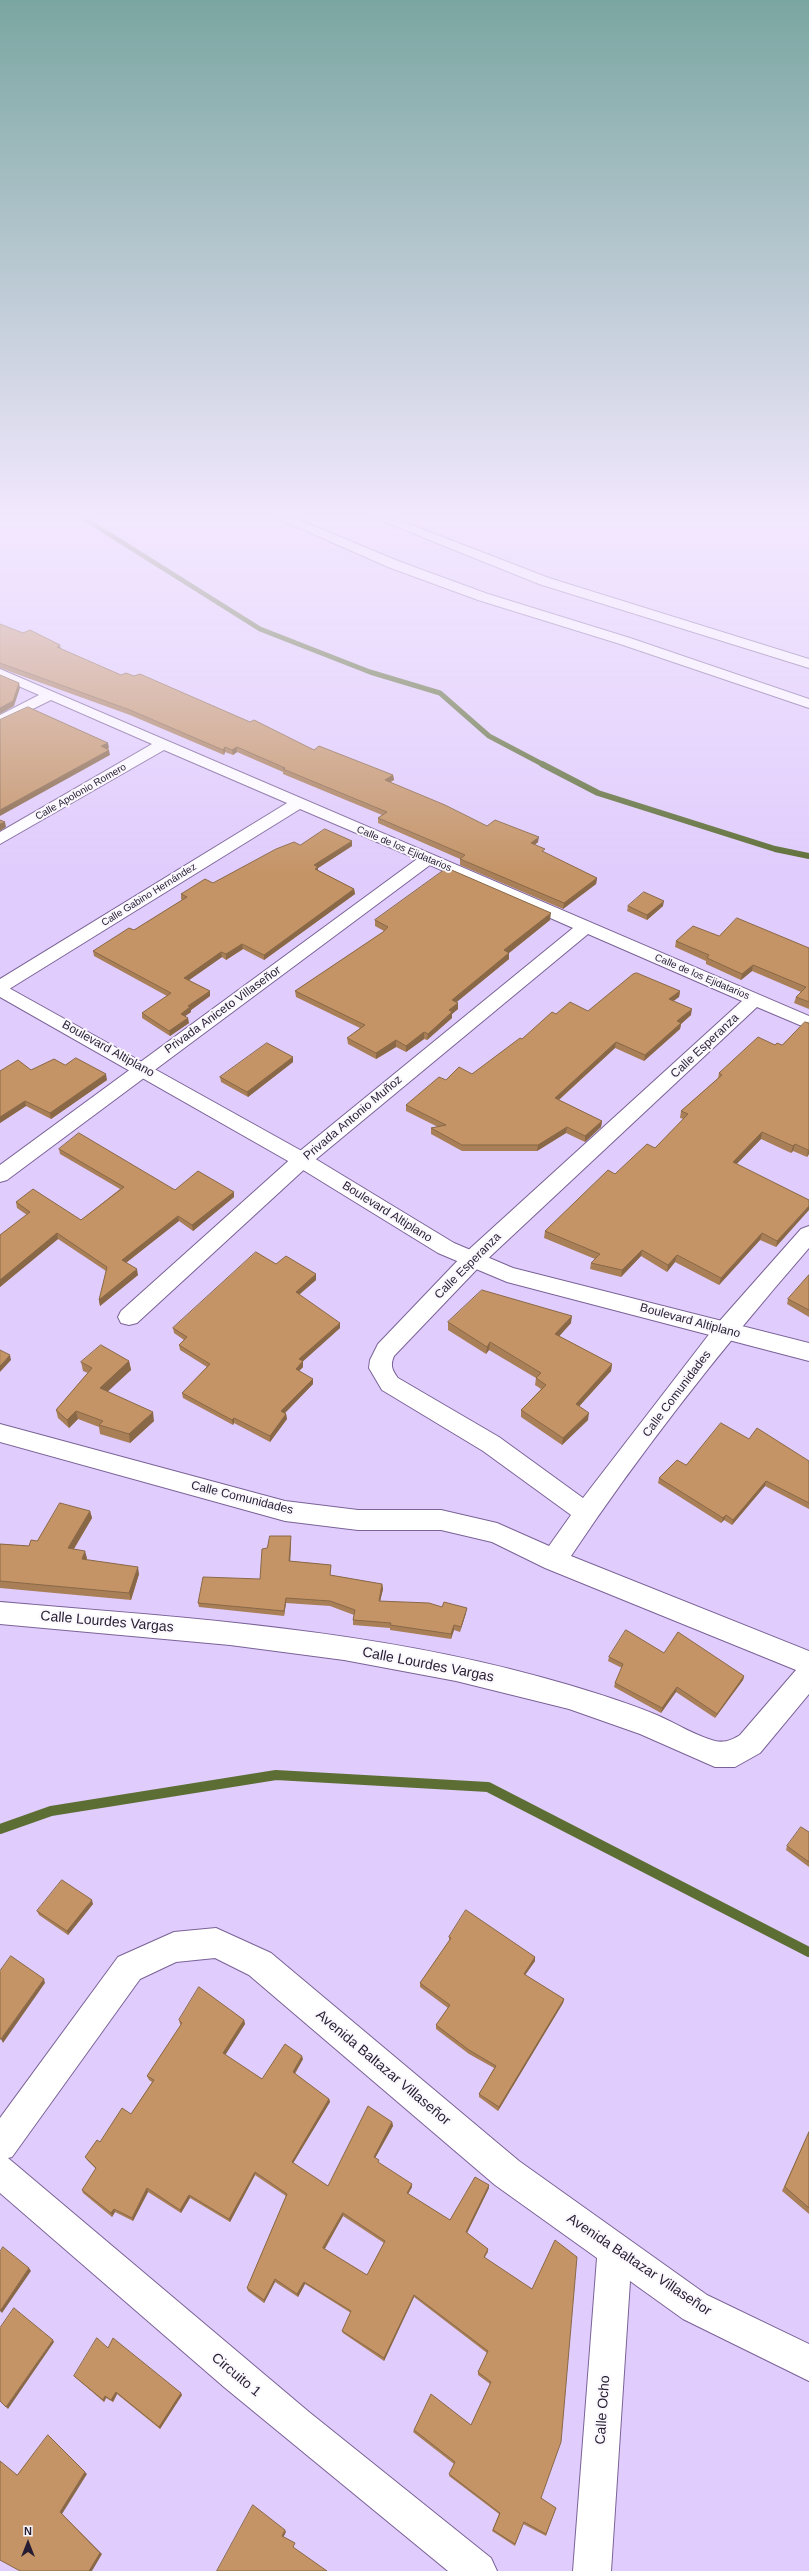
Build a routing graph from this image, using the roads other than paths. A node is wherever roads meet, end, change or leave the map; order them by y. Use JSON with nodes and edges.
{"nodes":[{"id":1,"x":602,"y":634,"type":"edge"},
{"id":2,"x":713,"y":634,"type":"edge"},
{"id":3,"x":809,"y":664,"type":"edge"},
{"id":4,"x":0,"y":673,"type":"edge"},
{"id":5,"x":50,"y":695,"type":"junction"},
{"id":6,"x":809,"y":704,"type":"edge"},
{"id":7,"x":0,"y":721,"type":"edge"},
{"id":8,"x":163,"y":744,"type":"junction"},
{"id":9,"x":298,"y":803,"type":"junction"},
{"id":10,"x":0,"y":839,"type":"edge"},
{"id":11,"x":428,"y":859,"type":"junction"},
{"id":12,"x":585,"y":927,"type":"junction"},
{"id":13,"x":0,"y":988,"type":"edge"},
{"id":14,"x":755,"y":1000,"type":"junction"},
{"id":15,"x":809,"y":1023,"type":"edge"},
{"id":16,"x":144,"y":1069,"type":"junction"},
{"id":17,"x":302,"y":1160,"type":"junction"},
{"id":18,"x":0,"y":1176,"type":"edge"},
{"id":19,"x":809,"y":1234,"type":"edge"},
{"id":20,"x":472,"y":1260,"type":"junction"},
{"id":21,"x":129,"y":1317,"type":"dead end"},
{"id":22,"x":725,"y":1330,"type":"junction"},
{"id":23,"x":809,"y":1352,"type":"edge"},
{"id":24,"x":0,"y":1433,"type":"edge"},
{"id":25,"x":586,"y":1513,"type":"junction"},
{"id":26,"x":554,"y":1560,"type":"junction"},
{"id":27,"x":0,"y":1613,"type":"edge"},
{"id":28,"x":809,"y":1663,"type":"edge"},
{"id":29,"x":809,"y":1674,"type":"edge"},
{"id":30,"x":0,"y":2145,"type":"edge"},
{"id":31,"x":0,"y":2171,"type":"edge"},
{"id":32,"x":615,"y":2249,"type":"junction"},
{"id":33,"x":809,"y":2364,"type":"edge"},
{"id":34,"x":478,"y":2571,"type":"edge"},
{"id":35,"x":592,"y":2571,"type":"edge"}],
"edges":[{"from":1,"to":6,"type":"main road"},
{"from":2,"to":3,"type":"main road"},
{"from":4,"to":5,"type":"main road","name":"Calle de los Ejidatarios"},
{"from":5,"to":7,"type":"main road"},
{"from":5,"to":8,"type":"main road","name":"Calle de los Ejidatarios"},
{"from":8,"to":9,"type":"main road","name":"Calle de los Ejidatarios"},
{"from":8,"to":10,"type":"main road","name":"Calle Apolonio Romero"},
{"from":9,"to":11,"type":"main road","name":"Calle de los Ejidatarios"},
{"from":9,"to":13,"type":"main road","name":"Calle Gabino Hernández"},
{"from":11,"to":12,"type":"main road","name":"Calle de los Ejidatarios"},
{"from":11,"to":16,"type":"main road","name":"Privada Aniceto Villaseñor"},
{"from":12,"to":14,"type":"main road","name":"Calle de los Ejidatarios"},
{"from":12,"to":17,"type":"main road","name":"Privada Antonio Muñoz"},
{"from":13,"to":16,"type":"main road","name":"Boulevard Altiplano"},
{"from":14,"to":15,"type":"main road","name":"Calle de los Ejidatarios"},
{"from":14,"to":20,"type":"main road","name":"Calle Esperanza"},
{"from":16,"to":17,"type":"main road","name":"Boulevard Altiplano"},
{"from":16,"to":18,"type":"main road","name":"Privada Aniceto Villaseñor"},
{"from":17,"to":20,"type":"main road","name":"Boulevard Altiplano"},
{"from":17,"to":21,"type":"main road","name":"Privada Antonio Muñoz"},
{"from":19,"to":22,"type":"main road","name":"Calle Comunidades"},
{"from":20,"to":22,"type":"main road","name":"Boulevard Altiplano"},
{"from":20,"to":25,"type":"main road","name":"Calle Esperanza"},
{"from":22,"to":23,"type":"main road","name":"Boulevard Altiplano"},
{"from":22,"to":25,"type":"main road","name":"Calle Comunidades"},
{"from":24,"to":26,"type":"main road","name":"Calle Comunidades"},
{"from":25,"to":26,"type":"main road","name":"Calle Comunidades"},
{"from":26,"to":28,"type":"main road","name":"Calle Comunidades"},
{"from":27,"to":29,"type":"main road","name":"Calle Lourdes Vargas"},
{"from":30,"to":32,"type":"main road","name":"Avenida Baltazar Villaseñor"},
{"from":31,"to":34,"type":"main road","name":"Circuito 1"},
{"from":32,"to":33,"type":"main road","name":"Avenida Baltazar Villaseñor"},
{"from":32,"to":35,"type":"main road","name":"Calle Ocho"}]}
